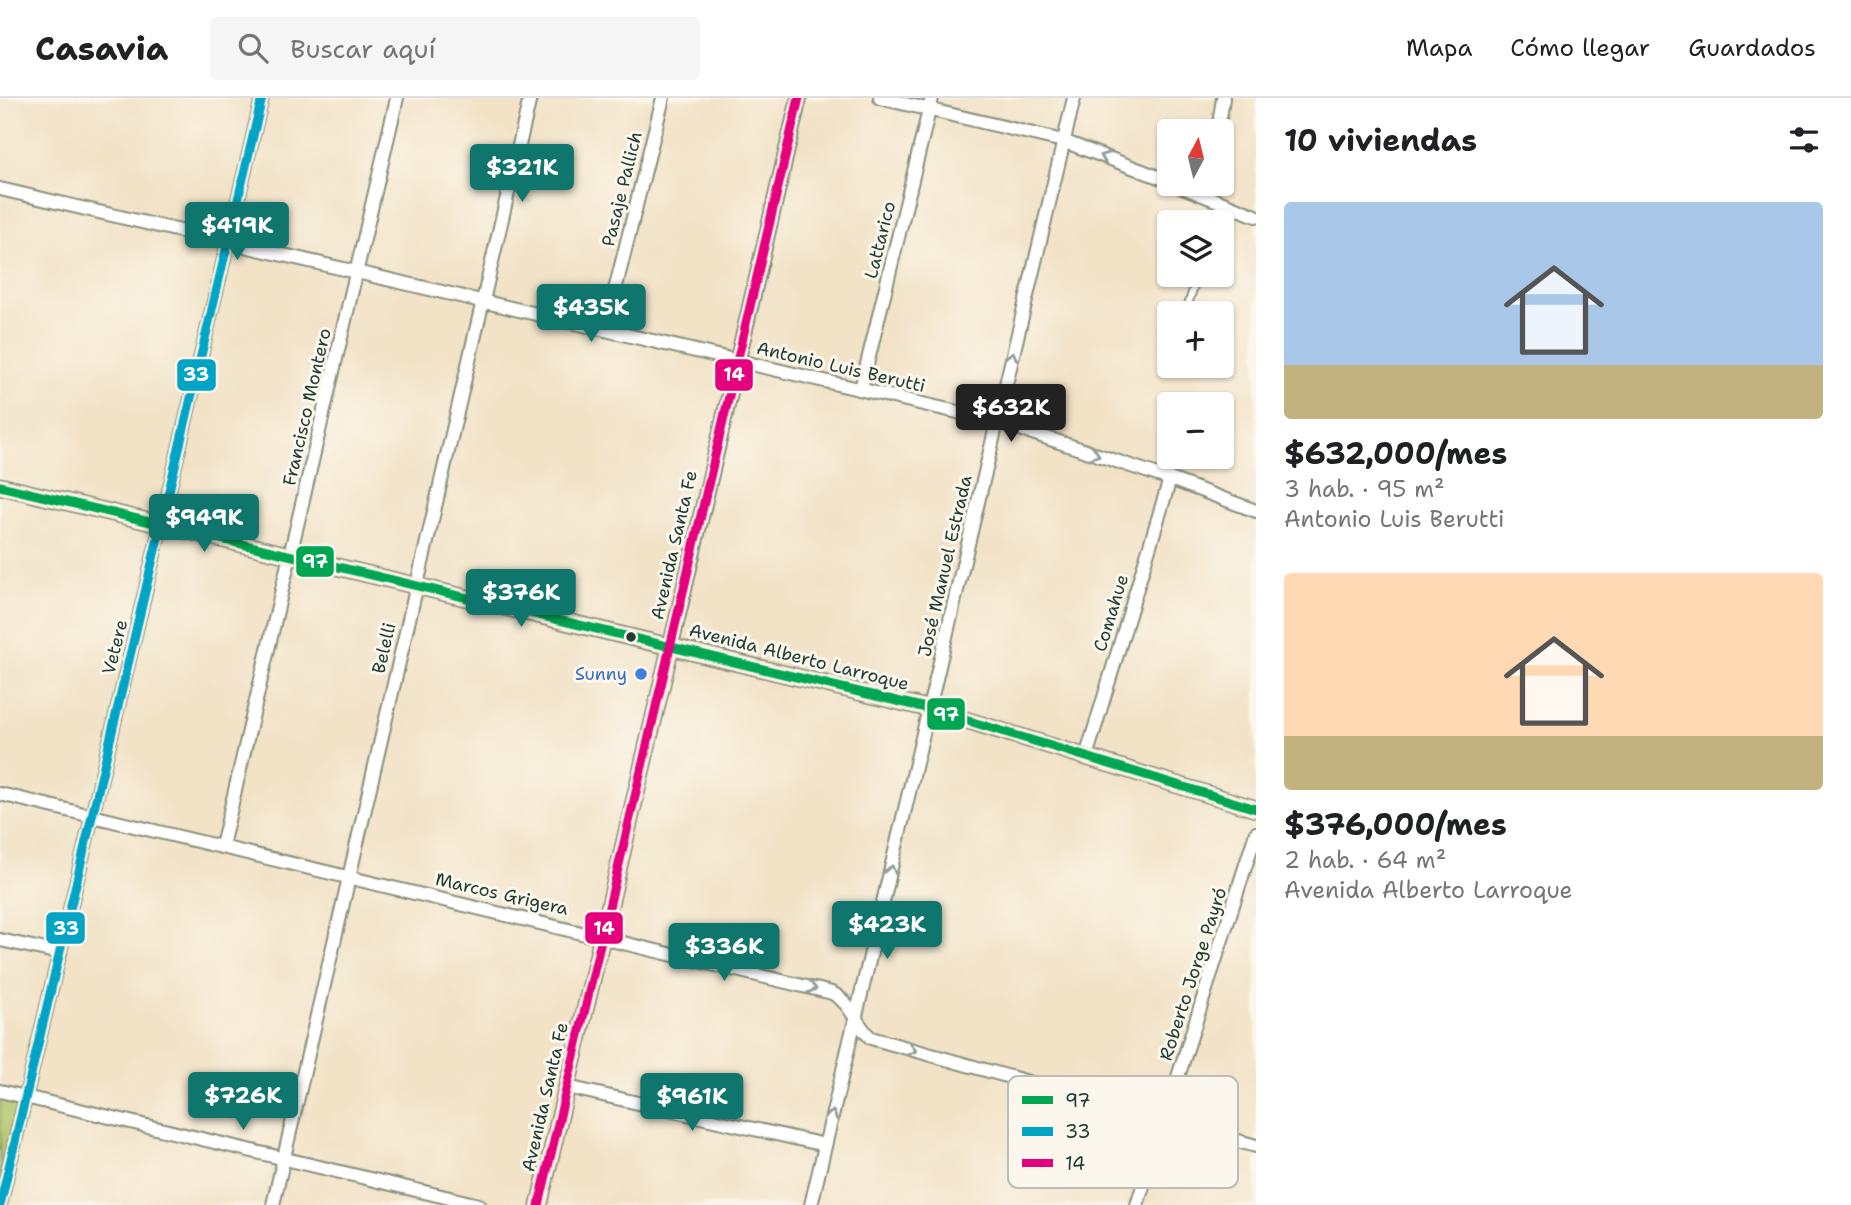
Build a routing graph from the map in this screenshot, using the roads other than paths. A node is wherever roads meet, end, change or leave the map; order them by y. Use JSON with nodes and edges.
{"nodes":[{"id":1,"x":262,"y":98,"type":"edge"},
{"id":2,"x":397,"y":98,"type":"edge"},
{"id":3,"x":530,"y":98,"type":"edge"},
{"id":4,"x":663,"y":98,"type":"edge"},
{"id":5,"x":799,"y":98,"type":"edge"},
{"id":6,"x":880,"y":98,"type":"edge"},
{"id":7,"x":1074,"y":98,"type":"edge"},
{"id":8,"x":1223,"y":98,"type":"edge"},
{"id":9,"x":930,"y":104,"type":"edge"},
{"id":10,"x":1220,"y":119,"type":"edge"},
{"id":11,"x":1063,"y":141,"type":"junction"},
{"id":12,"x":1157,"y":176,"type":"edge"},
{"id":13,"x":0,"y":189,"type":"edge"},
{"id":14,"x":1215,"y":196,"type":"edge"},
{"id":15,"x":1222,"y":202,"type":"junction"},
{"id":16,"x":1219,"y":210,"type":"edge"},
{"id":17,"x":1256,"y":216,"type":"edge"},
{"id":18,"x":228,"y":243,"type":"junction"},
{"id":19,"x":355,"y":272,"type":"junction"},
{"id":20,"x":481,"y":302,"type":"junction"},
{"id":21,"x":605,"y":330,"type":"junction"},
{"id":22,"x":738,"y":360,"type":"junction"},
{"id":23,"x":862,"y":389,"type":"junction"},
{"id":24,"x":996,"y":421,"type":"junction"},
{"id":25,"x":1170,"y":479,"type":"junction"},
{"id":26,"x":0,"y":486,"type":"edge"},
{"id":27,"x":1256,"y":511,"type":"edge"},
{"id":28,"x":162,"y":525,"type":"junction"},
{"id":29,"x":290,"y":555,"type":"junction"},
{"id":30,"x":417,"y":585,"type":"junction"},
{"id":31,"x":671,"y":645,"type":"junction"},
{"id":32,"x":930,"y":709,"type":"junction"},
{"id":33,"x":1086,"y":757,"type":"junction"},
{"id":34,"x":0,"y":794,"type":"edge"},
{"id":35,"x":1256,"y":809,"type":"edge"},
{"id":36,"x":92,"y":816,"type":"junction"},
{"id":37,"x":1256,"y":833,"type":"edge"},
{"id":38,"x":222,"y":846,"type":"junction"},
{"id":39,"x":350,"y":877,"type":"junction"},
{"id":40,"x":603,"y":936,"type":"junction"},
{"id":41,"x":0,"y":940,"type":"edge"},
{"id":42,"x":60,"y":953,"type":"junction"},
{"id":43,"x":855,"y":1018,"type":"junction"},
{"id":44,"x":1009,"y":1076,"type":"edge"},
{"id":45,"x":1179,"y":1076,"type":"edge"},
{"id":46,"x":567,"y":1087,"type":"junction"},
{"id":47,"x":0,"y":1091,"type":"edge"},
{"id":48,"x":26,"y":1097,"type":"junction"},
{"id":49,"x":1238,"y":1141,"type":"edge"},
{"id":50,"x":825,"y":1145,"type":"junction"},
{"id":51,"x":1256,"y":1146,"type":"edge"},
{"id":52,"x":284,"y":1158,"type":"junction"},
{"id":53,"x":1143,"y":1188,"type":"edge"},
{"id":54,"x":1,"y":1205,"type":"edge"},
{"id":55,"x":272,"y":1205,"type":"edge"},
{"id":56,"x":479,"y":1205,"type":"edge"},
{"id":57,"x":539,"y":1205,"type":"edge"},
{"id":58,"x":811,"y":1205,"type":"edge"},
{"id":59,"x":1137,"y":1205,"type":"edge"}],
"edges":[{"from":1,"to":18,"type":"street","name":"Vetere"},
{"from":2,"to":19,"type":"street","name":"Francisco Montero"},
{"from":3,"to":20,"type":"street","name":"Belelli"},
{"from":4,"to":21,"type":"street","name":"Pasaje Pallich"},
{"from":5,"to":22,"type":"street","name":"Avenida Santa Fe"},
{"from":6,"to":9,"type":"street"},
{"from":7,"to":11,"type":"street","name":"José Manuel Estrada"},
{"from":8,"to":10,"type":"street"},
{"from":9,"to":11,"type":"street"},
{"from":9,"to":23,"type":"street","name":"Lattarico"},
{"from":12,"to":11,"type":"street","one_way":true},
{"from":24,"to":11,"type":"street","name":"José Manuel Estrada","one_way":true},
{"from":13,"to":18,"type":"street","name":"Antonio Luis Berutti"},
{"from":14,"to":15,"type":"street"},
{"from":15,"to":16,"type":"lane"},
{"from":15,"to":17,"type":"street"},
{"from":18,"to":19,"type":"street","name":"Antonio Luis Berutti"},
{"from":18,"to":28,"type":"street","name":"Vetere"},
{"from":19,"to":20,"type":"street","name":"Antonio Luis Berutti"},
{"from":19,"to":29,"type":"street","name":"Francisco Montero"},
{"from":20,"to":21,"type":"street","name":"Antonio Luis Berutti"},
{"from":20,"to":30,"type":"street","name":"Belelli"},
{"from":21,"to":22,"type":"street","name":"Antonio Luis Berutti"},
{"from":22,"to":23,"type":"street","name":"Antonio Luis Berutti"},
{"from":22,"to":31,"type":"street","name":"Avenida Santa Fe"},
{"from":23,"to":24,"type":"street","name":"Antonio Luis Berutti"},
{"from":24,"to":25,"type":"street","name":"Antonio Luis Berutti","one_way":true},
{"from":24,"to":32,"type":"street","name":"José Manuel Estrada"},
{"from":25,"to":27,"type":"street","name":"Antonio Luis Berutti"},
{"from":25,"to":33,"type":"street","name":"Comahue"},
{"from":26,"to":28,"type":"main road","name":"Avenida Alberto Larroque"},
{"from":28,"to":29,"type":"main road","name":"Avenida Alberto Larroque"},
{"from":28,"to":36,"type":"street","name":"Vetere"},
{"from":29,"to":30,"type":"main road","name":"Avenida Alberto Larroque"},
{"from":29,"to":38,"type":"street","name":"Francisco Montero"},
{"from":30,"to":31,"type":"main road","name":"Avenida Alberto Larroque"},
{"from":30,"to":39,"type":"street","name":"Belelli"},
{"from":31,"to":32,"type":"main road","name":"Avenida Alberto Larroque"},
{"from":31,"to":40,"type":"main road","name":"Avenida Santa Fe"},
{"from":32,"to":33,"type":"main road","name":"Avenida Alberto Larroque"},
{"from":43,"to":32,"type":"street","name":"José Manuel Estrada","one_way":true},
{"from":33,"to":35,"type":"main road","name":"Avenida Alberto Larroque"},
{"from":34,"to":36,"type":"street","name":"Marcos Grigera"},
{"from":36,"to":38,"type":"street","name":"Marcos Grigera"},
{"from":36,"to":42,"type":"street","name":"Vetere"},
{"from":37,"to":45,"type":"street","name":"Roberto Jorge Payró"},
{"from":38,"to":39,"type":"street","name":"Marcos Grigera"},
{"from":39,"to":40,"type":"street","name":"Marcos Grigera"},
{"from":39,"to":52,"type":"street","name":"Belelli"},
{"from":40,"to":43,"type":"street","name":"Marcos Grigera","one_way":true},
{"from":40,"to":46,"type":"main road","name":"Avenida Santa Fe"},
{"from":41,"to":42,"type":"street"},
{"from":42,"to":48,"type":"street","name":"Vetere"},
{"from":43,"to":44,"type":"street","name":"Marcos Grigera","one_way":true},
{"from":50,"to":43,"type":"street","name":"José Manuel Estrada","one_way":true},
{"from":46,"to":50,"type":"street"},
{"from":46,"to":57,"type":"main road","name":"Avenida Santa Fe"},
{"from":47,"to":48,"type":"street"},
{"from":48,"to":52,"type":"street"},
{"from":48,"to":54,"type":"street","name":"Vetere"},
{"from":49,"to":51,"type":"street","name":"Marcos Grigera"},
{"from":50,"to":58,"type":"street","name":"José Manuel Estrada"},
{"from":52,"to":55,"type":"street","name":"Belelli"},
{"from":52,"to":56,"type":"street"},
{"from":53,"to":59,"type":"street","name":"Roberto Jorge Payró"}]}
